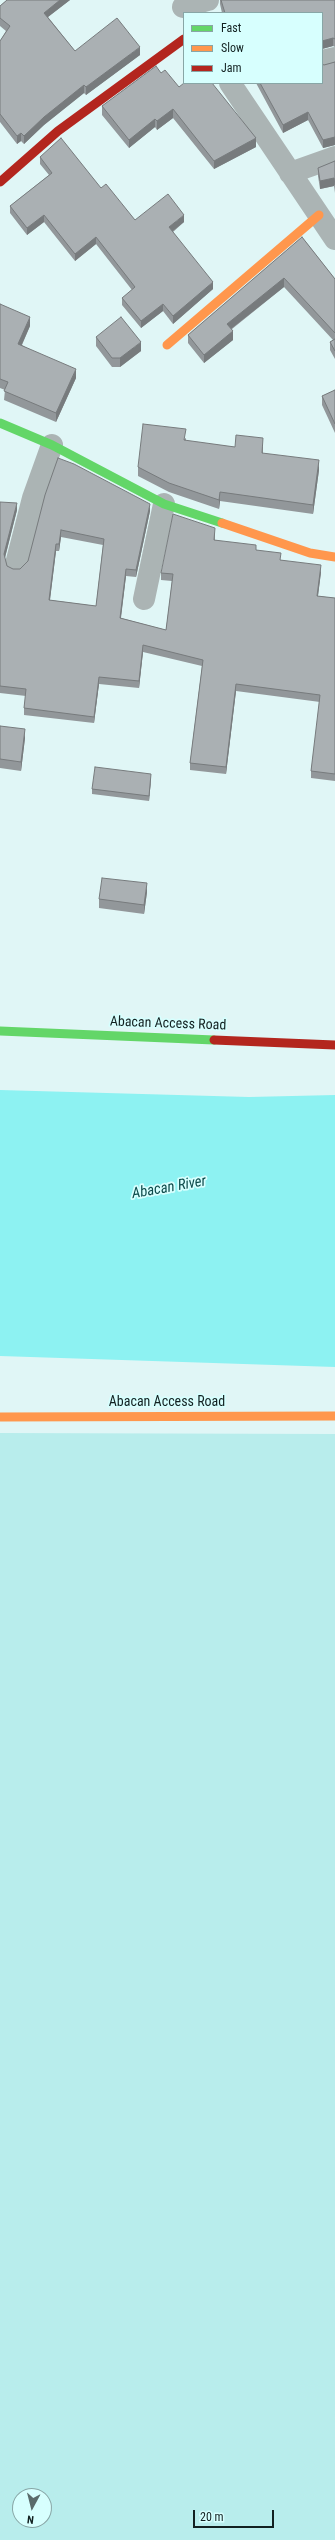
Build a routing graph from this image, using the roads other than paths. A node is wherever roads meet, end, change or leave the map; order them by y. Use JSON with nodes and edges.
{"nodes":[{"id":1,"x":208,"y":0,"type":"edge"},
{"id":2,"x":183,"y":7,"type":"edge"},
{"id":3,"x":183,"y":40,"type":"edge"},
{"id":4,"x":335,"y":58,"type":"edge"},
{"id":5,"x":323,"y":60,"type":"edge"},
{"id":6,"x":231,"y":84,"type":"edge"},
{"id":7,"x":335,"y":157,"type":"edge"},
{"id":8,"x":290,"y":173,"type":"junction"},
{"id":9,"x":0,"y":182,"type":"edge"},
{"id":10,"x":319,"y":216,"type":"junction"},
{"id":11,"x":335,"y":238,"type":"edge"},
{"id":12,"x":167,"y":345,"type":"dead end"},
{"id":13,"x":0,"y":423,"type":"edge"},
{"id":14,"x":52,"y":445,"type":"junction"},
{"id":15,"x":164,"y":504,"type":"junction"},
{"id":16,"x":335,"y":557,"type":"edge"},
{"id":17,"x":16,"y":564,"type":"dead end"},
{"id":18,"x":144,"y":599,"type":"dead end"},
{"id":19,"x":0,"y":1031,"type":"edge"},
{"id":20,"x":335,"y":1045,"type":"edge"},
{"id":21,"x":335,"y":1416,"type":"edge"},
{"id":22,"x":0,"y":1417,"type":"edge"}],
"edges":[{"from":1,"to":2,"type":"street"},
{"from":3,"to":9,"type":"street"},
{"from":4,"to":5,"type":"street"},
{"from":6,"to":8,"type":"street"},
{"from":7,"to":8,"type":"street"},
{"from":8,"to":10,"type":"street"},
{"from":10,"to":11,"type":"street"},
{"from":10,"to":12,"type":"street"},
{"from":13,"to":14,"type":"street"},
{"from":14,"to":15,"type":"street"},
{"from":14,"to":17,"type":"street"},
{"from":15,"to":16,"type":"street"},
{"from":15,"to":18,"type":"street"},
{"from":19,"to":20,"type":"street","name":"Abacan Access Road"},
{"from":21,"to":22,"type":"street","name":"Abacan Access Road"}]}
